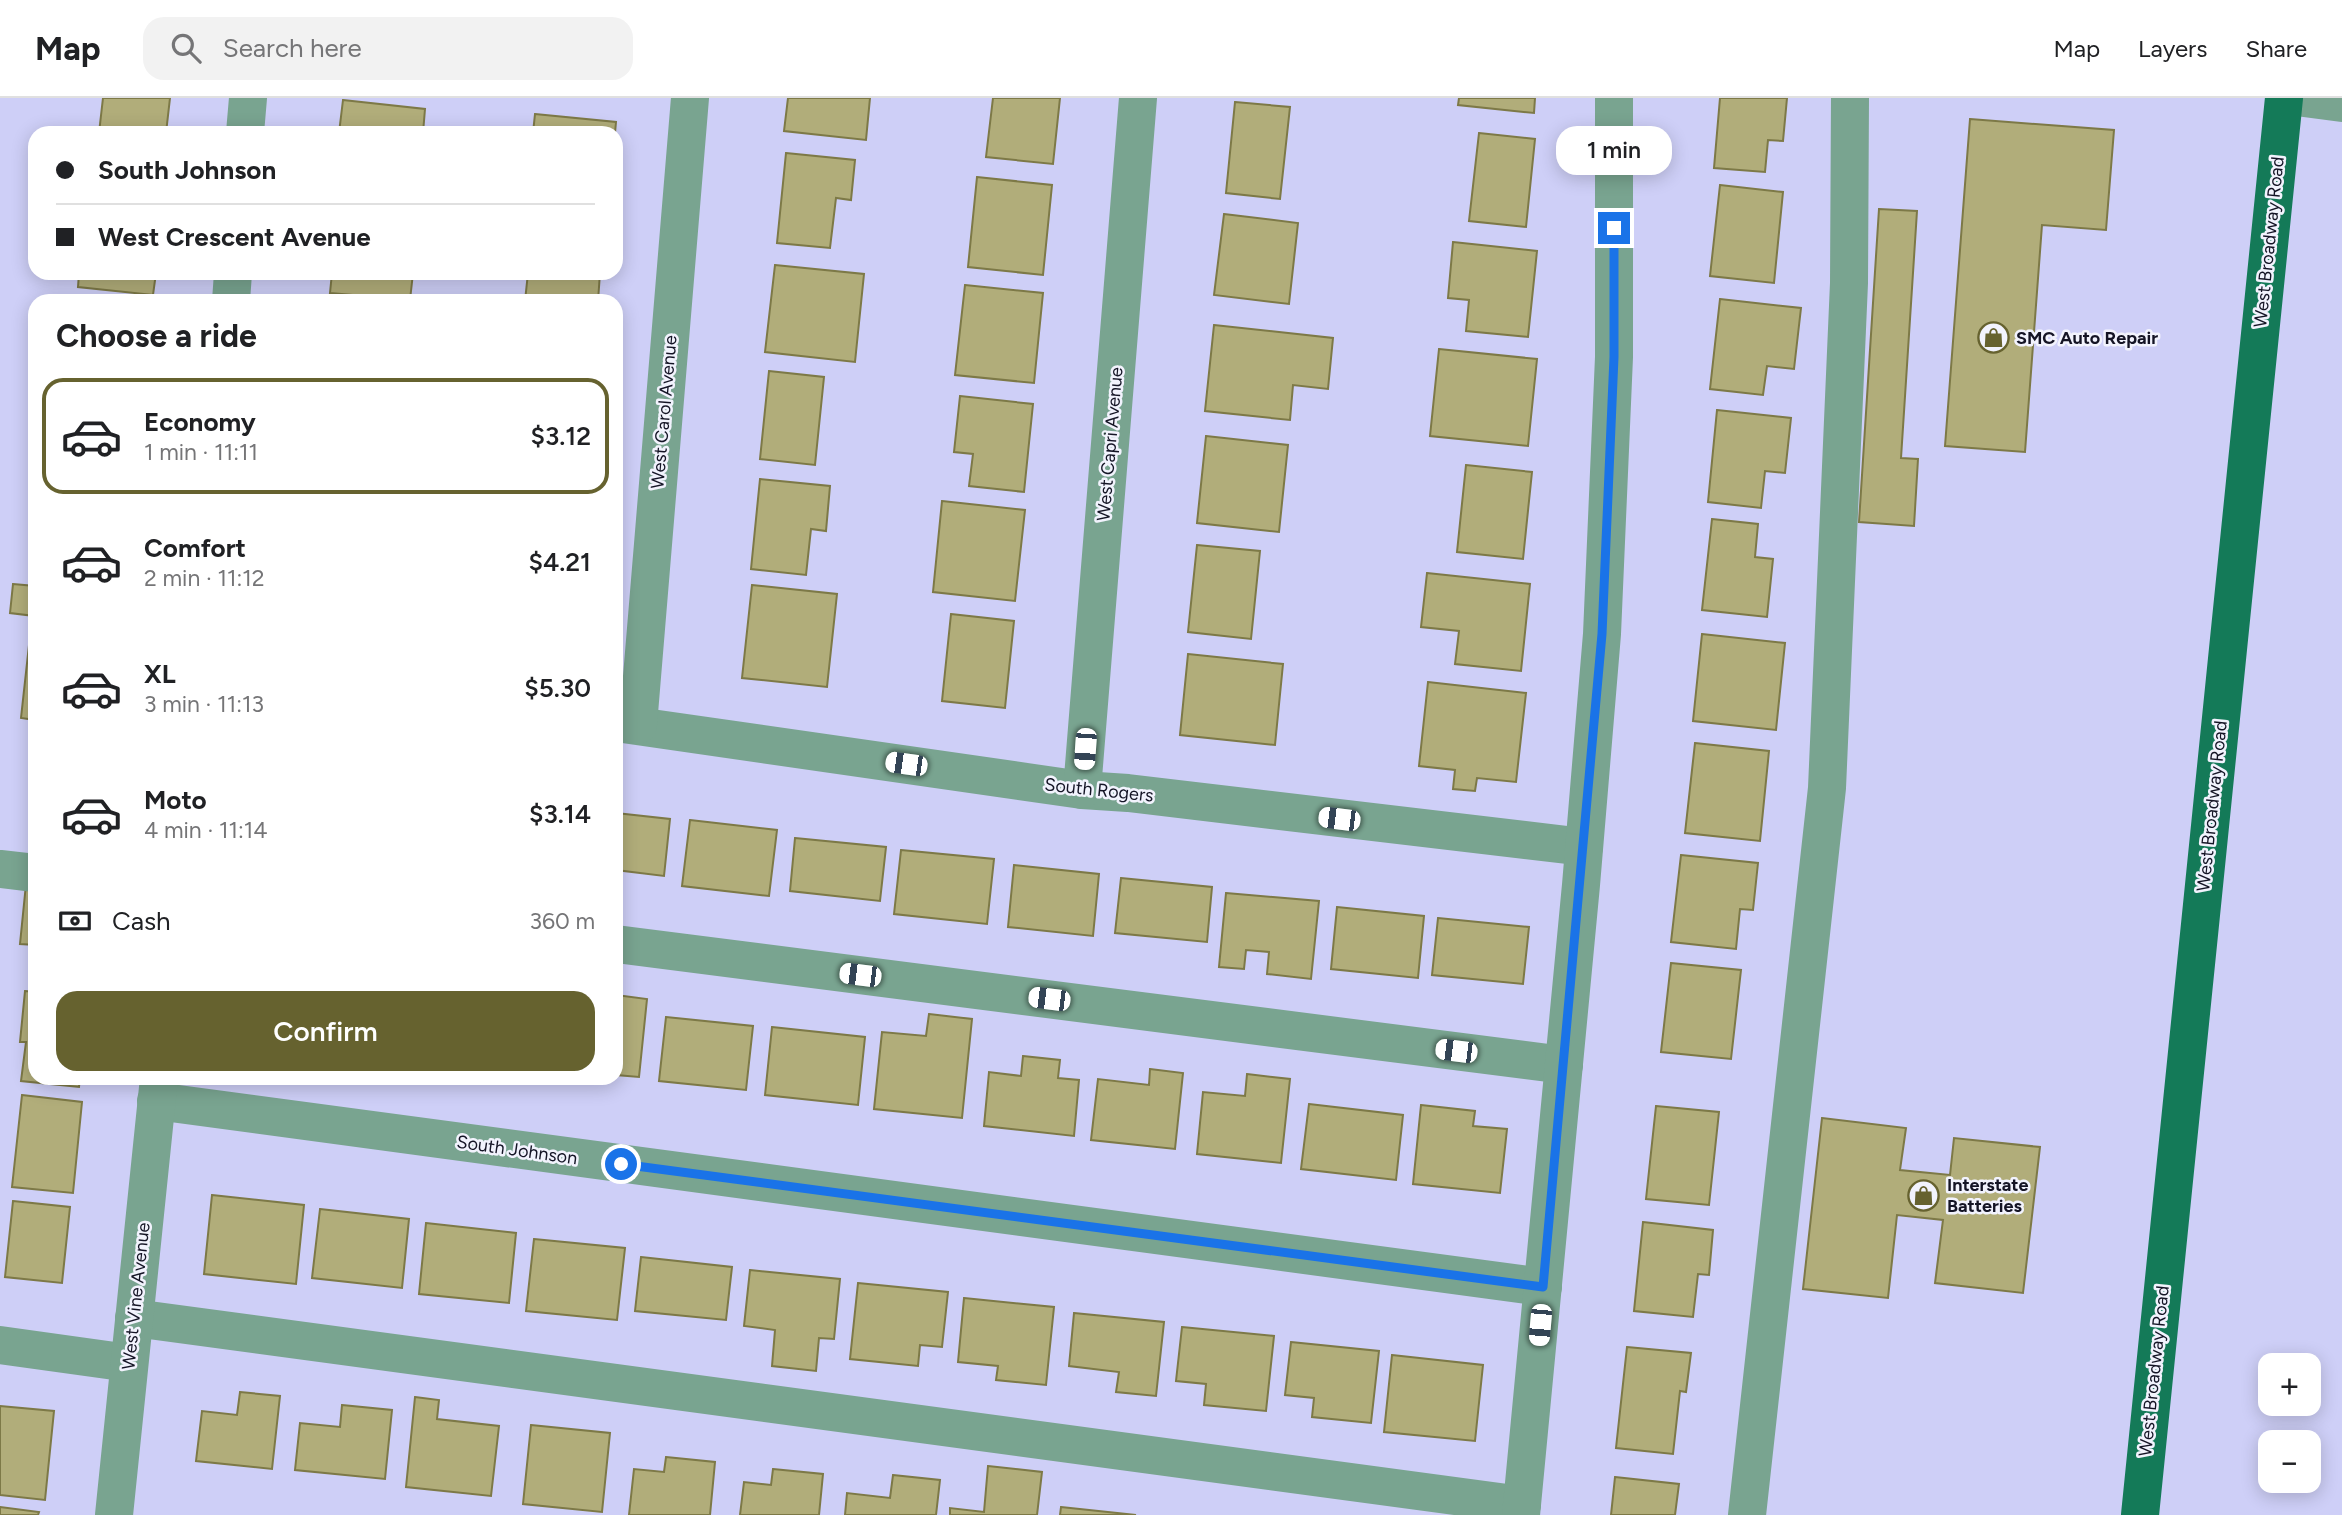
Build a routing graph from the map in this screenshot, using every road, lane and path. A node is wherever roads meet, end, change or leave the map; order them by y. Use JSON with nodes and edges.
{"nodes":[{"id":1,"x":247,"y":98,"type":"edge"},
{"id":2,"x":690,"y":98,"type":"edge"},
{"id":3,"x":1138,"y":98,"type":"edge"},
{"id":4,"x":1614,"y":98,"type":"edge"},
{"id":5,"x":1850,"y":98,"type":"edge"},
{"id":6,"x":2284,"y":98,"type":"edge"},
{"id":7,"x":2304,"y":98,"type":"edge"},
{"id":8,"x":2342,"y":103,"type":"edge"},
{"id":9,"x":245,"y":126,"type":"edge"},
{"id":10,"x":627,"y":724,"type":"edge"},
{"id":11,"x":1082,"y":790,"type":"junction"},
{"id":12,"x":1584,"y":847,"type":"junction"},
{"id":13,"x":0,"y":869,"type":"edge"},
{"id":14,"x":28,"y":872,"type":"edge"},
{"id":15,"x":623,"y":945,"type":"edge"},
{"id":16,"x":1564,"y":1065,"type":"junction"},
{"id":17,"x":158,"y":1089,"type":"edge"},
{"id":18,"x":1543,"y":1287,"type":"junction"},
{"id":19,"x":134,"y":1318,"type":"junction"},
{"id":20,"x":0,"y":1345,"type":"edge"},
{"id":21,"x":129,"y":1363,"type":"junction"},
{"id":22,"x":1522,"y":1510,"type":"edge"},
{"id":23,"x":114,"y":1515,"type":"edge"},
{"id":24,"x":1747,"y":1515,"type":"edge"},
{"id":25,"x":2140,"y":1515,"type":"edge"}],
"edges":[{"from":1,"to":9,"type":"street"},
{"from":2,"to":10,"type":"street","name":"West Carol Avenue"},
{"from":3,"to":11,"type":"street","name":"West Capri Avenue"},
{"from":4,"to":12,"type":"street"},
{"from":5,"to":24,"type":"street"},
{"from":6,"to":25,"type":"main road","name":"West Broadway Road"},
{"from":7,"to":8,"type":"street"},
{"from":10,"to":11,"type":"street","name":"South Rogers"},
{"from":11,"to":12,"type":"street","name":"South Rogers"},
{"from":12,"to":16,"type":"street"},
{"from":13,"to":14,"type":"street"},
{"from":15,"to":16,"type":"street"},
{"from":16,"to":18,"type":"street"},
{"from":17,"to":18,"type":"street","name":"South Johnson"},
{"from":17,"to":19,"type":"street","name":"West Vine Avenue"},
{"from":18,"to":22,"type":"street"},
{"from":19,"to":21,"type":"street","name":"West Vine Avenue"},
{"from":19,"to":22,"type":"street"},
{"from":20,"to":21,"type":"street"},
{"from":21,"to":23,"type":"street","name":"West Vine Avenue"}]}
